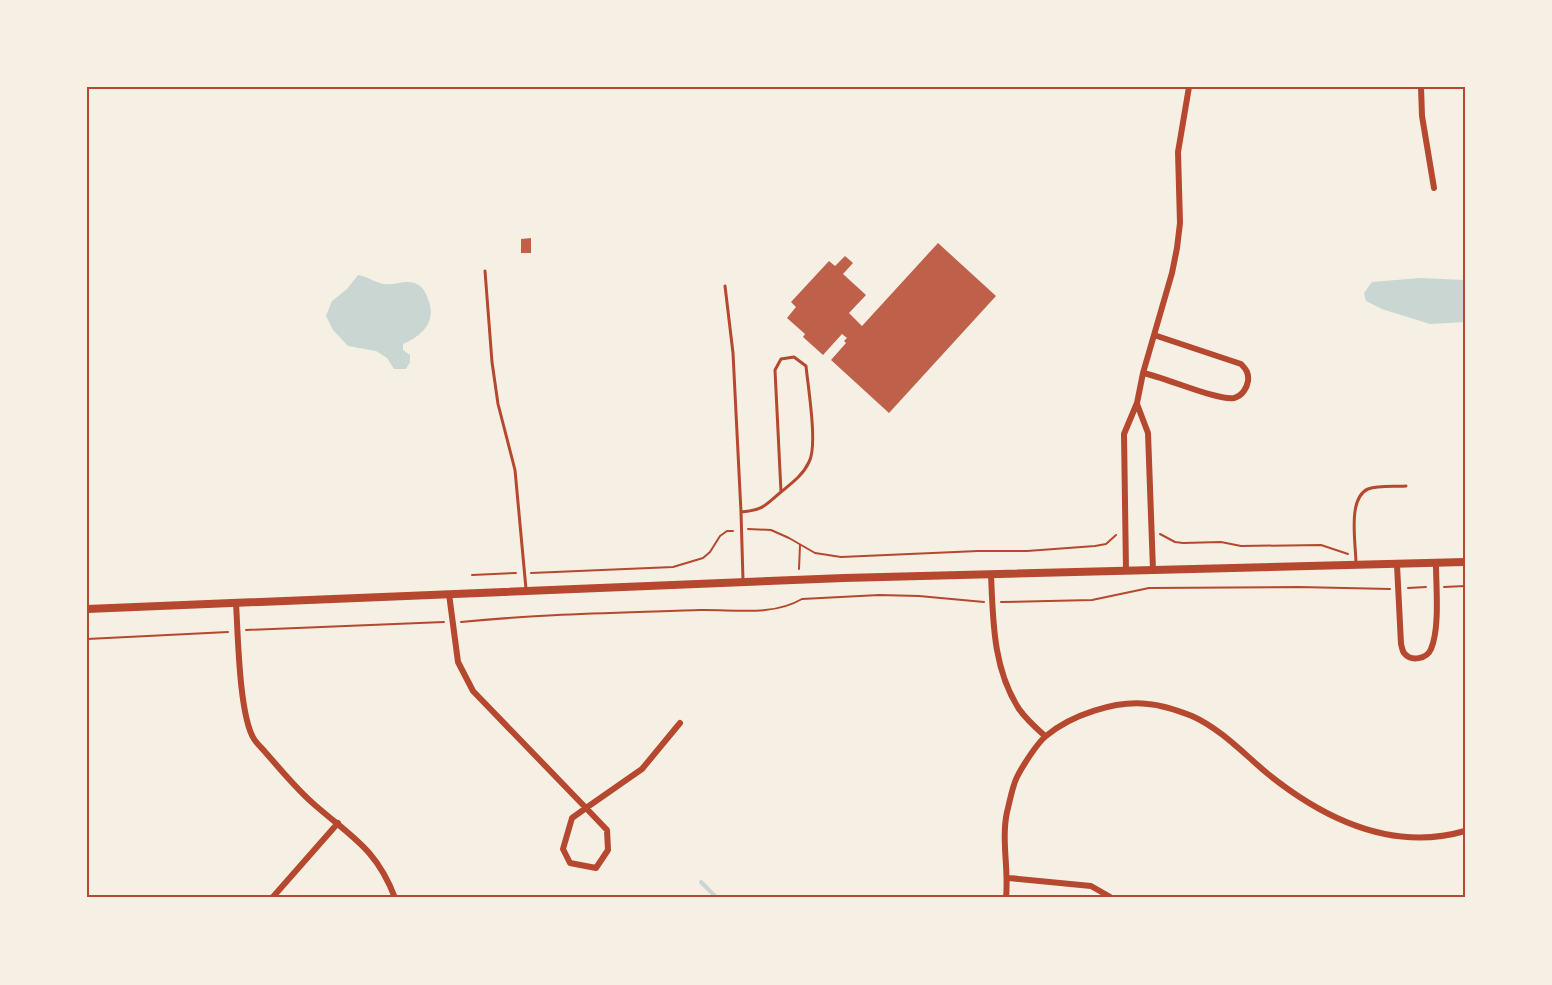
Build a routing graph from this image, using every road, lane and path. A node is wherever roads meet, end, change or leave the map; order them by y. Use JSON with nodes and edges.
{"nodes":[{"id":1,"x":1189,"y":87,"type":"edge"},
{"id":2,"x":1421,"y":87,"type":"edge"},
{"id":3,"x":1434,"y":188,"type":"dead end"},
{"id":4,"x":485,"y":271,"type":"dead end"},
{"id":5,"x":725,"y":286,"type":"dead end"},
{"id":6,"x":1154,"y":335,"type":"junction"},
{"id":7,"x":1143,"y":373,"type":"junction"},
{"id":8,"x":1137,"y":404,"type":"junction"},
{"id":9,"x":1406,"y":486,"type":"dead end"},
{"id":10,"x":781,"y":492,"type":"junction"},
{"id":11,"x":741,"y":512,"type":"junction"},
{"id":12,"x":741,"y":530,"type":"junction"},
{"id":13,"x":1151,"y":534,"type":"junction"},
{"id":14,"x":1125,"y":535,"type":"junction"},
{"id":15,"x":800,"y":545,"type":"junction"},
{"id":16,"x":1356,"y":562,"type":"junction"},
{"id":17,"x":1465,"y":562,"type":"edge"},
{"id":18,"x":798,"y":564,"type":"dead end"},
{"id":19,"x":1436,"y":564,"type":"junction"},
{"id":20,"x":1397,"y":565,"type":"junction"},
{"id":21,"x":1152,"y":570,"type":"junction"},
{"id":22,"x":1126,"y":571,"type":"junction"},
{"id":23,"x":525,"y":573,"type":"junction"},
{"id":24,"x":991,"y":574,"type":"junction"},
{"id":25,"x":472,"y":575,"type":"dead end"},
{"id":26,"x":743,"y":582,"type":"junction"},
{"id":27,"x":1465,"y":586,"type":"edge"},
{"id":28,"x":1436,"y":587,"type":"junction"},
{"id":29,"x":1398,"y":589,"type":"junction"},
{"id":30,"x":526,"y":591,"type":"junction"},
{"id":31,"x":801,"y":593,"type":"dead end"},
{"id":32,"x":449,"y":594,"type":"junction"},
{"id":33,"x":802,"y":599,"type":"junction"},
{"id":34,"x":992,"y":602,"type":"junction"},
{"id":35,"x":236,"y":603,"type":"junction"},
{"id":36,"x":87,"y":609,"type":"edge"},
{"id":37,"x":452,"y":622,"type":"junction"},
{"id":38,"x":238,"y":631,"type":"junction"},
{"id":39,"x":87,"y":639,"type":"edge"},
{"id":40,"x":680,"y":723,"type":"dead end"},
{"id":41,"x":1045,"y":736,"type":"junction"},
{"id":42,"x":585,"y":808,"type":"junction"},
{"id":43,"x":338,"y":823,"type":"junction"},
{"id":44,"x":1465,"y":831,"type":"edge"},
{"id":45,"x":1009,"y":878,"type":"junction"},
{"id":46,"x":272,"y":898,"type":"edge"},
{"id":47,"x":395,"y":898,"type":"edge"},
{"id":48,"x":1006,"y":898,"type":"edge"},
{"id":49,"x":1112,"y":898,"type":"edge"}],
"edges":[{"from":1,"to":6,"type":"street"},
{"from":2,"to":3,"type":"street"},
{"from":4,"to":23,"type":"lane"},
{"from":5,"to":11,"type":"lane"},
{"from":6,"to":7,"type":"street"},
{"from":6,"to":7,"type":"street"},
{"from":7,"to":8,"type":"street"},
{"from":8,"to":13,"type":"street"},
{"from":8,"to":14,"type":"street"},
{"from":9,"to":16,"type":"lane"},
{"from":10,"to":10,"type":"lane"},
{"from":10,"to":11,"type":"lane"},
{"from":11,"to":12,"type":"lane"},
{"from":12,"to":15,"type":"path"},
{"from":12,"to":23,"type":"path"},
{"from":12,"to":26,"type":"lane"},
{"from":13,"to":16,"type":"path"},
{"from":13,"to":21,"type":"street"},
{"from":14,"to":15,"type":"path"},
{"from":14,"to":22,"type":"street"},
{"from":15,"to":18,"type":"path"},
{"from":16,"to":20,"type":"street"},
{"from":16,"to":21,"type":"street"},
{"from":17,"to":19,"type":"street"},
{"from":19,"to":20,"type":"street"},
{"from":19,"to":28,"type":"street"},
{"from":20,"to":29,"type":"street"},
{"from":21,"to":22,"type":"street"},
{"from":22,"to":24,"type":"street"},
{"from":23,"to":25,"type":"path"},
{"from":23,"to":30,"type":"lane"},
{"from":24,"to":26,"type":"street"},
{"from":24,"to":34,"type":"street"},
{"from":26,"to":30,"type":"street"},
{"from":27,"to":28,"type":"path"},
{"from":28,"to":29,"type":"path"},
{"from":28,"to":29,"type":"street"},
{"from":29,"to":34,"type":"path"},
{"from":30,"to":32,"type":"street"},
{"from":31,"to":33,"type":"path"},
{"from":32,"to":35,"type":"street"},
{"from":32,"to":37,"type":"street"},
{"from":33,"to":34,"type":"path"},
{"from":33,"to":37,"type":"path"},
{"from":34,"to":41,"type":"street"},
{"from":35,"to":36,"type":"street"},
{"from":35,"to":38,"type":"street"},
{"from":37,"to":38,"type":"path"},
{"from":37,"to":42,"type":"street"},
{"from":38,"to":39,"type":"path"},
{"from":38,"to":43,"type":"street"},
{"from":40,"to":42,"type":"street"},
{"from":41,"to":44,"type":"street"},
{"from":41,"to":45,"type":"street"},
{"from":42,"to":42,"type":"street"},
{"from":43,"to":46,"type":"street"},
{"from":43,"to":47,"type":"street"},
{"from":45,"to":48,"type":"street"},
{"from":45,"to":49,"type":"street"}]}
